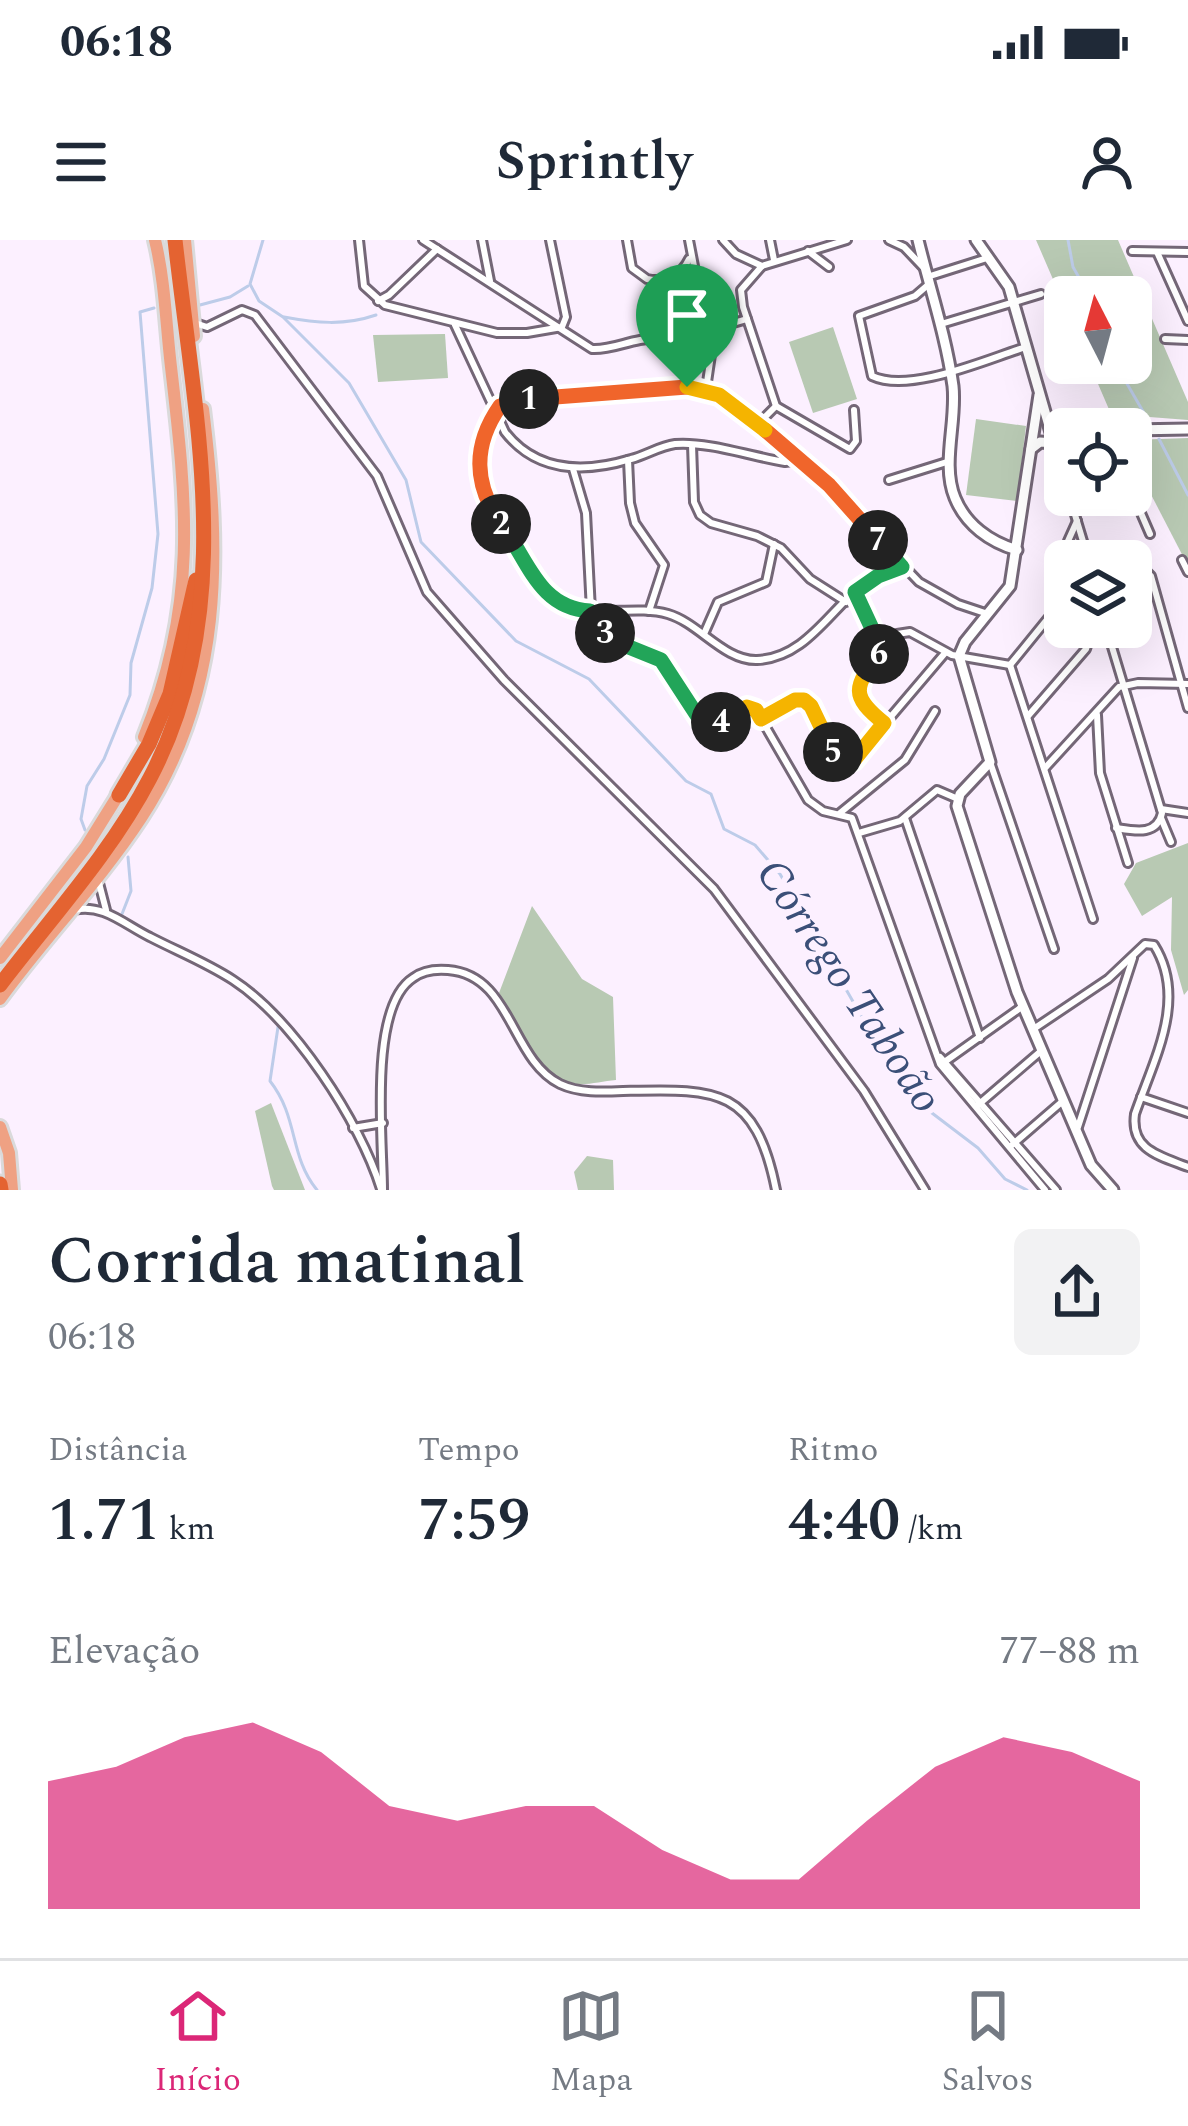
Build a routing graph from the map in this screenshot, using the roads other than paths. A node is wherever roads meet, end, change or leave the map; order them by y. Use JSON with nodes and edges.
{"nodes":[{"id":1,"x":155,"y":240,"type":"edge"},
{"id":2,"x":165,"y":240,"type":"edge"},
{"id":3,"x":175,"y":240,"type":"edge"},
{"id":4,"x":184,"y":240,"type":"edge"},
{"id":5,"x":359,"y":240,"type":"edge"},
{"id":6,"x":423,"y":240,"type":"edge"},
{"id":7,"x":482,"y":240,"type":"edge"},
{"id":8,"x":550,"y":240,"type":"edge"},
{"id":9,"x":627,"y":240,"type":"edge"},
{"id":10,"x":689,"y":240,"type":"edge"},
{"id":11,"x":723,"y":240,"type":"edge"},
{"id":12,"x":770,"y":240,"type":"edge"},
{"id":13,"x":847,"y":240,"type":"edge"},
{"id":14,"x":889,"y":240,"type":"edge"},
{"id":15,"x":918,"y":240,"type":"edge"},
{"id":16,"x":976,"y":240,"type":"edge"},
{"id":17,"x":906,"y":244,"type":"edge"},
{"id":18,"x":436,"y":249,"type":"junction"},
{"id":19,"x":808,"y":251,"type":"junction"},
{"id":20,"x":1132,"y":251,"type":"dead end"},
{"id":21,"x":1156,"y":252,"type":"junction"},
{"id":22,"x":1188,"y":252,"type":"edge"},
{"id":23,"x":690,"y":255,"type":"junction"},
{"id":24,"x":990,"y":257,"type":"junction"},
{"id":25,"x":775,"y":261,"type":"junction"},
{"id":26,"x":762,"y":266,"type":"junction"},
{"id":27,"x":829,"y":267,"type":"dead end"},
{"id":28,"x":927,"y":277,"type":"junction"},
{"id":29,"x":490,"y":280,"type":"junction"},
{"id":30,"x":1041,"y":294,"type":"dead end"},
{"id":31,"x":389,"y":296,"type":"junction"},
{"id":32,"x":564,"y":300,"type":"junction"},
{"id":33,"x":378,"y":301,"type":"junction"},
{"id":34,"x":1014,"y":302,"type":"junction"},
{"id":35,"x":394,"y":307,"type":"junction"},
{"id":36,"x":747,"y":319,"type":"junction"},
{"id":37,"x":193,"y":320,"type":"junction"},
{"id":38,"x":552,"y":321,"type":"junction"},
{"id":39,"x":1188,"y":321,"type":"edge"},
{"id":40,"x":941,"y":324,"type":"junction"},
{"id":41,"x":455,"y":325,"type":"junction"},
{"id":42,"x":562,"y":327,"type":"junction"},
{"id":43,"x":537,"y":331,"type":"junction"},
{"id":44,"x":707,"y":332,"type":"junction"},
{"id":45,"x":1166,"y":339,"type":"dead end"},
{"id":46,"x":1188,"y":340,"type":"edge"},
{"id":47,"x":1026,"y":346,"type":"junction"},
{"id":48,"x":184,"y":367,"type":"junction"},
{"id":49,"x":950,"y":370,"type":"junction"},
{"id":50,"x":708,"y":371,"type":"junction"},
{"id":51,"x":687,"y":387,"type":"junction"},
{"id":52,"x":706,"y":389,"type":"junction"},
{"id":53,"x":1039,"y":395,"type":"junction"},
{"id":54,"x":776,"y":406,"type":"junction"},
{"id":55,"x":854,"y":410,"type":"dead end"},
{"id":56,"x":496,"y":411,"type":"junction"},
{"id":57,"x":1044,"y":411,"type":"edge"},
{"id":58,"x":758,"y":424,"type":"junction"},
{"id":59,"x":1188,"y":429,"type":"edge"},
{"id":60,"x":1152,"y":430,"type":"edge"},
{"id":61,"x":1044,"y":442,"type":"edge"},
{"id":62,"x":687,"y":444,"type":"junction"},
{"id":63,"x":1030,"y":451,"type":"junction"},
{"id":64,"x":792,"y":452,"type":"junction"},
{"id":65,"x":628,"y":460,"type":"junction"},
{"id":66,"x":771,"y":460,"type":"junction"},
{"id":67,"x":801,"y":460,"type":"junction"},
{"id":68,"x":950,"y":461,"type":"junction"},
{"id":69,"x":573,"y":469,"type":"junction"},
{"id":70,"x":889,"y":480,"type":"dead end"},
{"id":71,"x":1075,"y":516,"type":"edge"},
{"id":72,"x":1142,"y":516,"type":"edge"},
{"id":73,"x":1077,"y":521,"type":"junction"},
{"id":74,"x":1150,"y":534,"type":"dead end"},
{"id":75,"x":1083,"y":540,"type":"edge"},
{"id":76,"x":774,"y":544,"type":"junction"},
{"id":77,"x":1017,"y":550,"type":"junction"},
{"id":78,"x":206,"y":556,"type":"junction"},
{"id":79,"x":1182,"y":560,"type":"dead end"},
{"id":80,"x":902,"y":567,"type":"junction"},
{"id":81,"x":1188,"y":572,"type":"edge"},
{"id":82,"x":196,"y":577,"type":"junction"},
{"id":83,"x":1152,"y":582,"type":"edge"},
{"id":84,"x":855,"y":592,"type":"junction"},
{"id":85,"x":846,"y":602,"type":"junction"},
{"id":86,"x":213,"y":604,"type":"junction"},
{"id":87,"x":590,"y":611,"type":"junction"},
{"id":88,"x":649,"y":611,"type":"junction"},
{"id":89,"x":988,"y":614,"type":"junction"},
{"id":90,"x":704,"y":634,"type":"junction"},
{"id":91,"x":1086,"y":648,"type":"edge"},
{"id":92,"x":1112,"y":648,"type":"edge"},
{"id":93,"x":882,"y":650,"type":"junction"},
{"id":94,"x":945,"y":653,"type":"junction"},
{"id":95,"x":958,"y":656,"type":"junction"},
{"id":96,"x":1010,"y":665,"type":"junction"},
{"id":97,"x":1185,"y":684,"type":"edge"},
{"id":98,"x":1124,"y":686,"type":"junction"},
{"id":99,"x":1188,"y":708,"type":"edge"},
{"id":100,"x":934,"y":711,"type":"dead end"},
{"id":101,"x":1097,"y":713,"type":"junction"},
{"id":102,"x":1028,"y":716,"type":"junction"},
{"id":103,"x":761,"y":719,"type":"junction"},
{"id":104,"x":884,"y":723,"type":"junction"},
{"id":105,"x":990,"y":762,"type":"junction"},
{"id":106,"x":1045,"y":769,"type":"junction"},
{"id":107,"x":119,"y":795,"type":"junction"},
{"id":108,"x":958,"y":799,"type":"junction"},
{"id":109,"x":1188,"y":812,"type":"edge"},
{"id":110,"x":1161,"y":813,"type":"junction"},
{"id":111,"x":840,"y":814,"type":"junction"},
{"id":112,"x":905,"y":818,"type":"junction"},
{"id":113,"x":1116,"y":828,"type":"junction"},
{"id":114,"x":860,"y":833,"type":"junction"},
{"id":115,"x":1171,"y":842,"type":"dead end"},
{"id":116,"x":112,"y":857,"type":"junction"},
{"id":117,"x":1128,"y":863,"type":"dead end"},
{"id":118,"x":97,"y":876,"type":"junction"},
{"id":119,"x":71,"y":911,"type":"junction"},
{"id":120,"x":108,"y":914,"type":"junction"},
{"id":121,"x":1093,"y":919,"type":"dead end"},
{"id":122,"x":43,"y":929,"type":"junction"},
{"id":123,"x":1054,"y":949,"type":"dead end"},
{"id":124,"x":1132,"y":956,"type":"junction"},
{"id":125,"x":0,"y":958,"type":"edge"},
{"id":126,"x":0,"y":972,"type":"edge"},
{"id":127,"x":1108,"y":979,"type":"junction"},
{"id":128,"x":0,"y":985,"type":"edge"},
{"id":129,"x":1126,"y":988,"type":"junction"},
{"id":130,"x":0,"y":999,"type":"edge"},
{"id":131,"x":1023,"y":1006,"type":"junction"},
{"id":132,"x":1039,"y":1029,"type":"junction"},
{"id":133,"x":980,"y":1038,"type":"junction"},
{"id":134,"x":1045,"y":1052,"type":"junction"},
{"id":135,"x":942,"y":1061,"type":"junction"},
{"id":136,"x":1141,"y":1097,"type":"junction"},
{"id":137,"x":1086,"y":1101,"type":"junction"},
{"id":138,"x":978,"y":1105,"type":"junction"},
{"id":139,"x":1066,"y":1105,"type":"junction"},
{"id":140,"x":1188,"y":1112,"type":"edge"},
{"id":141,"x":383,"y":1123,"type":"junction"},
{"id":142,"x":0,"y":1127,"type":"edge"},
{"id":143,"x":353,"y":1128,"type":"junction"},
{"id":144,"x":1077,"y":1131,"type":"junction"},
{"id":145,"x":1012,"y":1144,"type":"junction"},
{"id":146,"x":1188,"y":1167,"type":"edge"},
{"id":147,"x":1109,"y":1189,"type":"edge"},
{"id":148,"x":12,"y":1190,"type":"edge"},
{"id":149,"x":382,"y":1190,"type":"edge"},
{"id":150,"x":776,"y":1190,"type":"edge"},
{"id":151,"x":925,"y":1190,"type":"edge"},
{"id":152,"x":1045,"y":1190,"type":"edge"},
{"id":153,"x":1056,"y":1190,"type":"edge"}],
"edges":[{"from":1,"to":107,"type":"main road"},
{"from":2,"to":48,"type":"highway"},
{"from":3,"to":48,"type":"highway"},
{"from":4,"to":37,"type":"main road"},
{"from":5,"to":33,"type":"street"},
{"from":6,"to":18,"type":"street"},
{"from":7,"to":29,"type":"street"},
{"from":8,"to":32,"type":"street"},
{"from":9,"to":23,"type":"street"},
{"from":10,"to":23,"type":"street"},
{"from":11,"to":26,"type":"street"},
{"from":12,"to":25,"type":"street"},
{"from":13,"to":19,"type":"street"},
{"from":14,"to":17,"type":"street"},
{"from":15,"to":28,"type":"street"},
{"from":16,"to":24,"type":"street"},
{"from":17,"to":28,"type":"street"},
{"from":18,"to":29,"type":"street"},
{"from":18,"to":31,"type":"street"},
{"from":19,"to":25,"type":"street"},
{"from":19,"to":27,"type":"street"},
{"from":20,"to":21,"type":"street"},
{"from":21,"to":22,"type":"street"},
{"from":21,"to":39,"type":"street"},
{"from":23,"to":44,"type":"street"},
{"from":24,"to":28,"type":"street"},
{"from":24,"to":34,"type":"street"},
{"from":25,"to":26,"type":"street"},
{"from":26,"to":36,"type":"street"},
{"from":28,"to":40,"type":"street"},
{"from":28,"to":49,"type":"street"},
{"from":29,"to":38,"type":"street"},
{"from":30,"to":34,"type":"street"},
{"from":31,"to":33,"type":"street"},
{"from":31,"to":35,"type":"street"},
{"from":32,"to":38,"type":"street"},
{"from":32,"to":42,"type":"street"},
{"from":33,"to":35,"type":"street"},
{"from":34,"to":40,"type":"street"},
{"from":34,"to":47,"type":"street"},
{"from":35,"to":41,"type":"street"},
{"from":36,"to":44,"type":"street"},
{"from":36,"to":54,"type":"street"},
{"from":37,"to":86,"type":"main road"},
{"from":37,"to":151,"type":"street"},
{"from":38,"to":42,"type":"street"},
{"from":38,"to":43,"type":"street"},
{"from":40,"to":49,"type":"street"},
{"from":41,"to":43,"type":"street"},
{"from":41,"to":56,"type":"street"},
{"from":42,"to":43,"type":"street"},
{"from":42,"to":44,"type":"street"},
{"from":44,"to":50,"type":"street"},
{"from":45,"to":46,"type":"street"},
{"from":47,"to":49,"type":"street"},
{"from":47,"to":53,"type":"street"},
{"from":48,"to":78,"type":"highway"},
{"from":48,"to":82,"type":"highway"},
{"from":49,"to":68,"type":"street"},
{"from":50,"to":51,"type":"street"},
{"from":50,"to":52,"type":"street"},
{"from":51,"to":52,"type":"street"},
{"from":51,"to":56,"type":"street"},
{"from":52,"to":58,"type":"street"},
{"from":53,"to":57,"type":"street"},
{"from":53,"to":63,"type":"street"},
{"from":54,"to":55,"type":"street"},
{"from":54,"to":58,"type":"street"},
{"from":56,"to":69,"type":"street"},
{"from":56,"to":87,"type":"street"},
{"from":58,"to":64,"type":"street"},
{"from":59,"to":60,"type":"street"},
{"from":61,"to":63,"type":"street"},
{"from":62,"to":65,"type":"street"},
{"from":62,"to":66,"type":"street"},
{"from":62,"to":76,"type":"street"},
{"from":63,"to":77,"type":"street"},
{"from":64,"to":66,"type":"street"},
{"from":64,"to":67,"type":"street"},
{"from":65,"to":69,"type":"street"},
{"from":65,"to":88,"type":"street"},
{"from":66,"to":67,"type":"street"},
{"from":67,"to":80,"type":"street"},
{"from":68,"to":70,"type":"street"},
{"from":68,"to":77,"type":"street"},
{"from":69,"to":87,"type":"street"},
{"from":71,"to":73,"type":"street"},
{"from":72,"to":74,"type":"street"},
{"from":73,"to":75,"type":"street"},
{"from":73,"to":96,"type":"street"},
{"from":76,"to":85,"type":"street"},
{"from":76,"to":90,"type":"street"},
{"from":77,"to":89,"type":"street"},
{"from":78,"to":86,"type":"highway"},
{"from":78,"to":122,"type":"highway"},
{"from":79,"to":81,"type":"street"},
{"from":80,"to":84,"type":"street"},
{"from":80,"to":89,"type":"street"},
{"from":82,"to":107,"type":"highway"},
{"from":82,"to":126,"type":"highway"},
{"from":83,"to":97,"type":"street"},
{"from":84,"to":85,"type":"street"},
{"from":84,"to":93,"type":"street"},
{"from":85,"to":90,"type":"street"},
{"from":86,"to":116,"type":"main road"},
{"from":87,"to":88,"type":"street"},
{"from":87,"to":103,"type":"street"},
{"from":88,"to":90,"type":"street"},
{"from":89,"to":95,"type":"street"},
{"from":91,"to":102,"type":"street"},
{"from":92,"to":98,"type":"street"},
{"from":93,"to":94,"type":"street"},
{"from":93,"to":104,"type":"street"},
{"from":94,"to":95,"type":"street"},
{"from":94,"to":104,"type":"street"},
{"from":95,"to":96,"type":"street"},
{"from":95,"to":105,"type":"street"},
{"from":96,"to":102,"type":"street"},
{"from":97,"to":98,"type":"street"},
{"from":97,"to":99,"type":"street"},
{"from":98,"to":101,"type":"street"},
{"from":98,"to":110,"type":"street"},
{"from":100,"to":111,"type":"street"},
{"from":101,"to":106,"type":"street"},
{"from":101,"to":113,"type":"street"},
{"from":102,"to":106,"type":"street"},
{"from":103,"to":104,"type":"street"},
{"from":103,"to":111,"type":"street"},
{"from":105,"to":108,"type":"street"},
{"from":105,"to":123,"type":"street"},
{"from":106,"to":121,"type":"street"},
{"from":107,"to":125,"type":"main road"},
{"from":108,"to":112,"type":"street"},
{"from":108,"to":131,"type":"street"},
{"from":109,"to":110,"type":"street"},
{"from":110,"to":113,"type":"street"},
{"from":110,"to":115,"type":"street"},
{"from":111,"to":114,"type":"street"},
{"from":112,"to":114,"type":"street"},
{"from":112,"to":133,"type":"street"},
{"from":113,"to":117,"type":"street"},
{"from":114,"to":135,"type":"street"},
{"from":116,"to":118,"type":"main road"},
{"from":116,"to":122,"type":"highway"},
{"from":118,"to":119,"type":"main road"},
{"from":118,"to":120,"type":"street"},
{"from":119,"to":120,"type":"street"},
{"from":119,"to":130,"type":"main road"},
{"from":120,"to":143,"type":"street"},
{"from":122,"to":128,"type":"highway"},
{"from":124,"to":127,"type":"street"},
{"from":124,"to":129,"type":"street"},
{"from":124,"to":136,"type":"street"},
{"from":127,"to":129,"type":"street"},
{"from":127,"to":132,"type":"street"},
{"from":129,"to":137,"type":"street"},
{"from":131,"to":132,"type":"street"},
{"from":131,"to":133,"type":"street"},
{"from":132,"to":134,"type":"street"},
{"from":133,"to":135,"type":"street"},
{"from":134,"to":138,"type":"street"},
{"from":134,"to":139,"type":"street"},
{"from":135,"to":138,"type":"street"},
{"from":136,"to":140,"type":"street"},
{"from":136,"to":146,"type":"street"},
{"from":137,"to":139,"type":"street"},
{"from":137,"to":144,"type":"street"},
{"from":138,"to":145,"type":"street"},
{"from":139,"to":144,"type":"street"},
{"from":139,"to":145,"type":"street"},
{"from":141,"to":143,"type":"street"},
{"from":141,"to":149,"type":"street"},
{"from":141,"to":150,"type":"street"},
{"from":142,"to":148,"type":"main road"},
{"from":143,"to":149,"type":"street"},
{"from":144,"to":147,"type":"street"},
{"from":145,"to":152,"type":"street"},
{"from":145,"to":153,"type":"street"}]}
